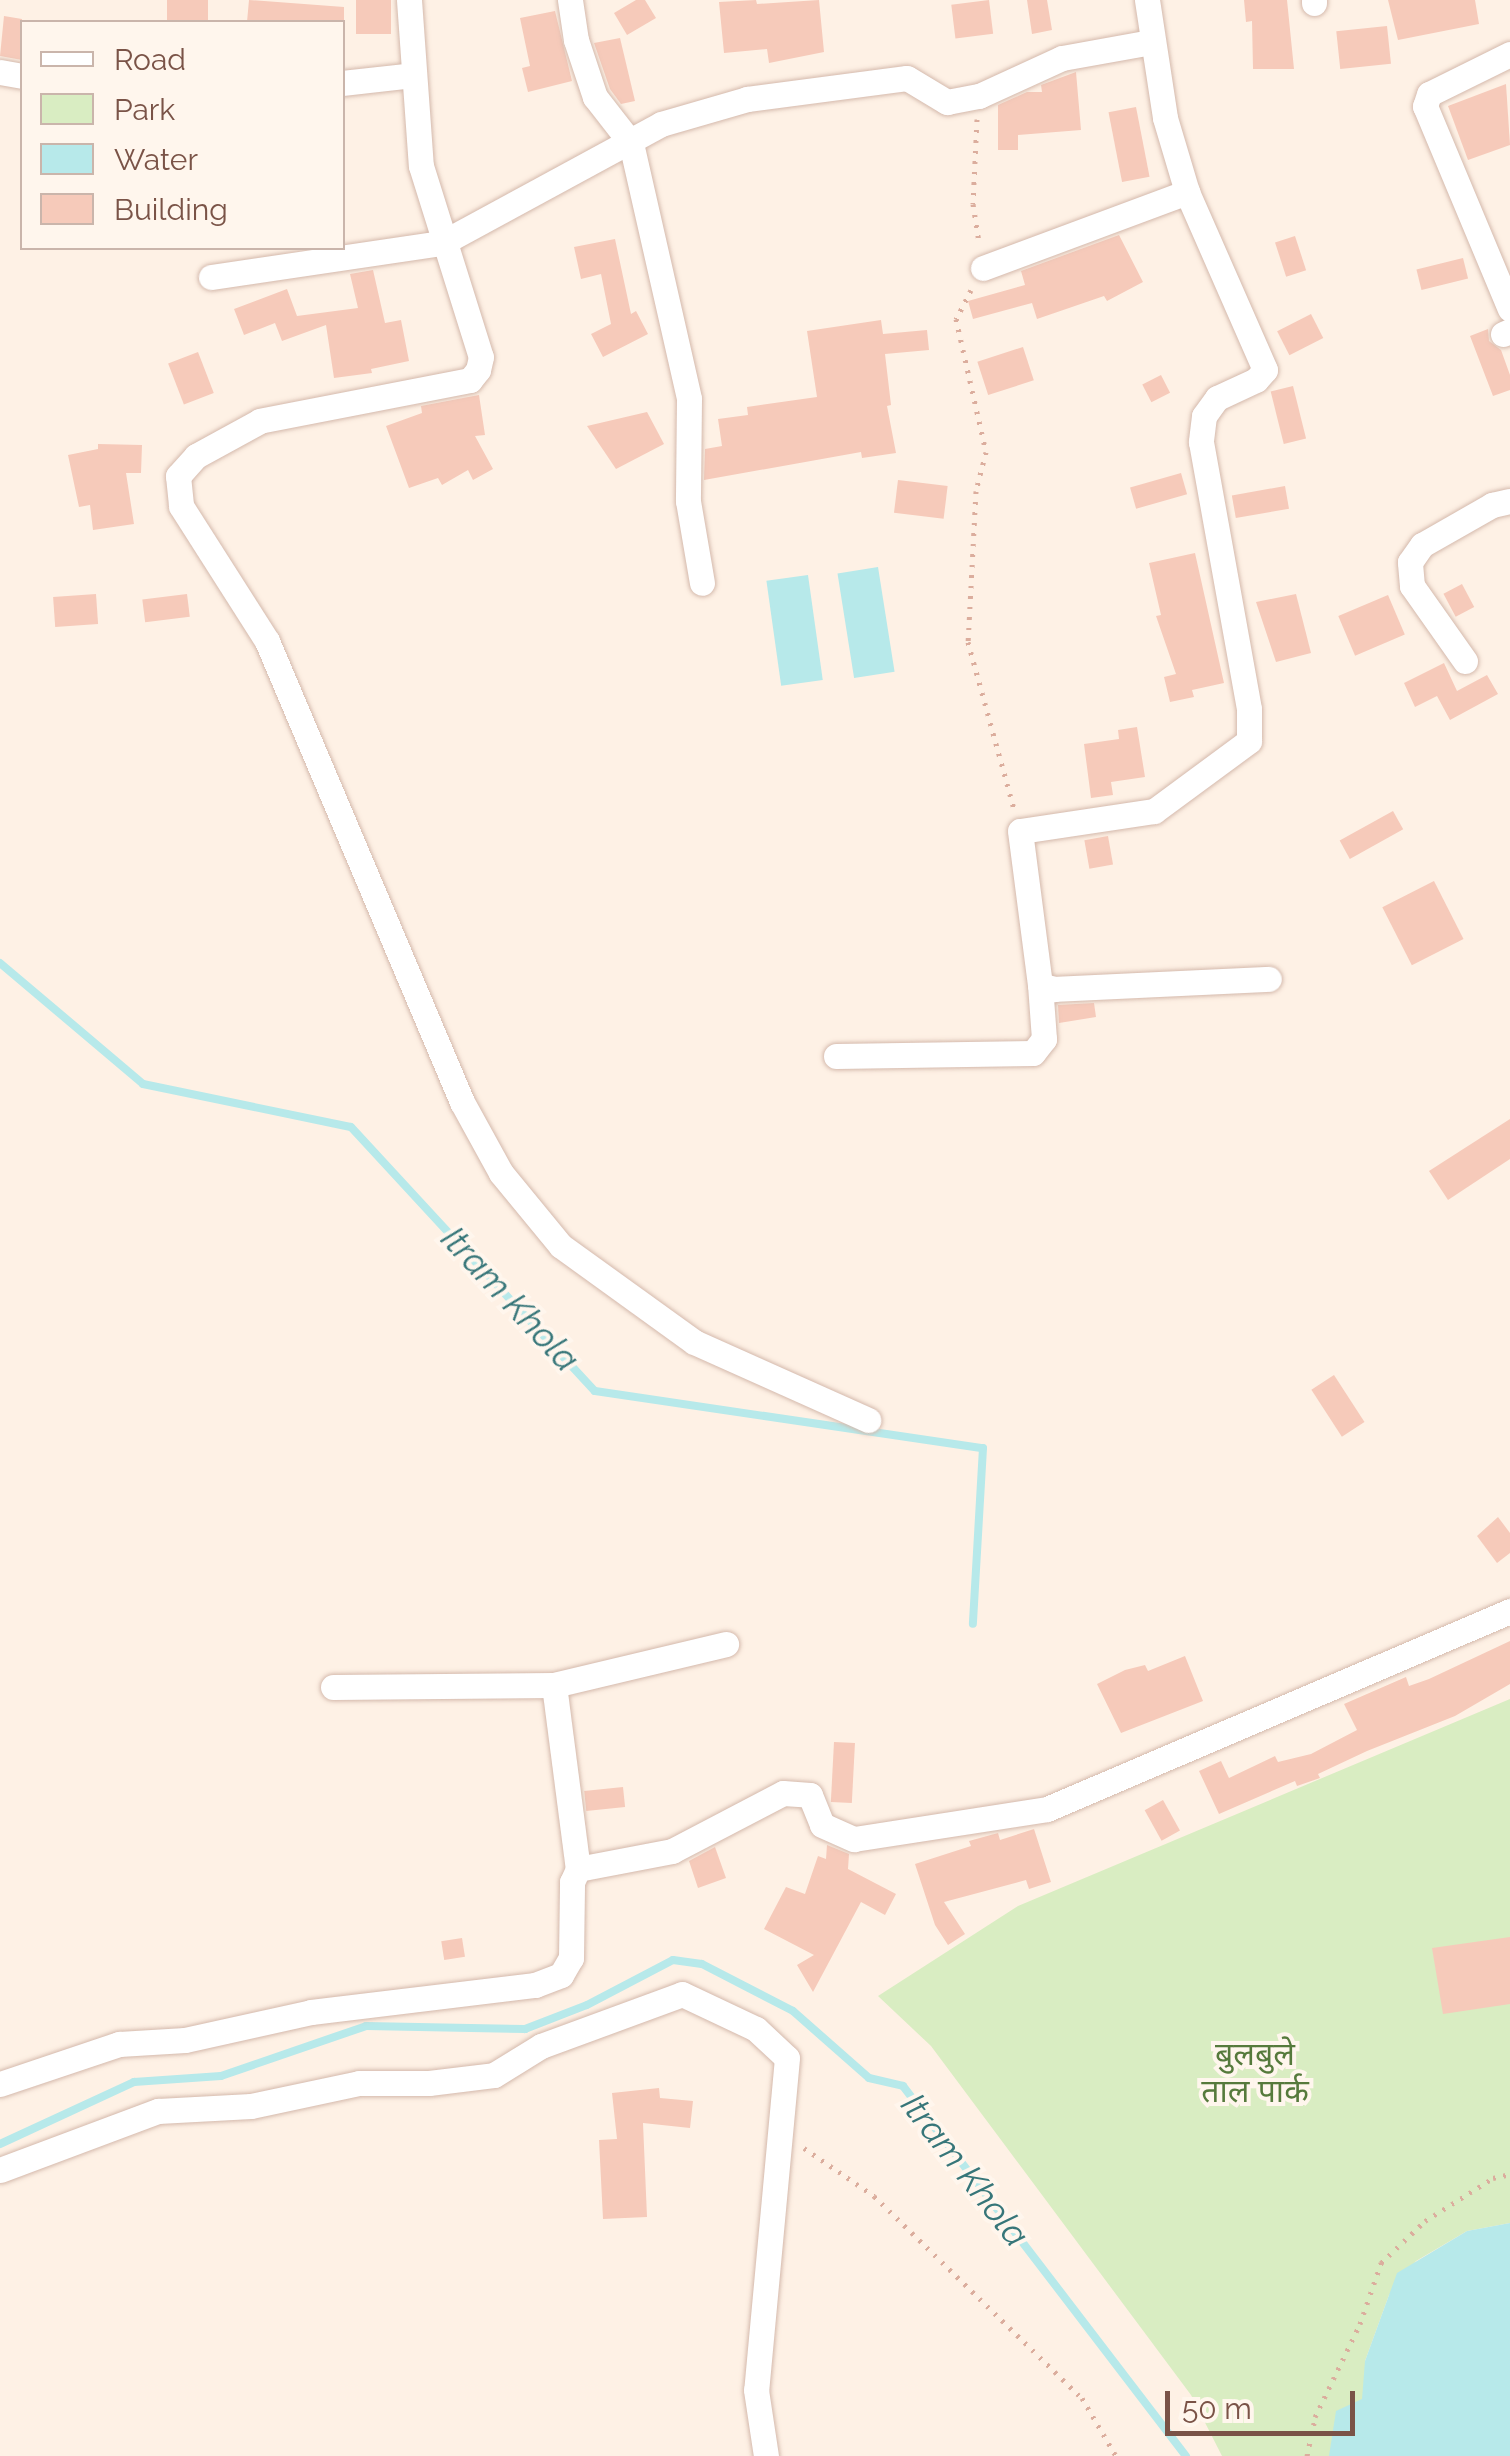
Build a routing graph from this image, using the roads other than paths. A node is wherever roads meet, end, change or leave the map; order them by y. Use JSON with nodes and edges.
{"nodes":[{"id":1,"x":409,"y":0,"type":"edge"},
{"id":2,"x":570,"y":0,"type":"edge"},
{"id":3,"x":1147,"y":0,"type":"edge"},
{"id":4,"x":1150,"y":42,"type":"junction"},
{"id":5,"x":1510,"y":54,"type":"edge"},
{"id":6,"x":413,"y":75,"type":"junction"},
{"id":7,"x":345,"y":82,"type":"edge"},
{"id":8,"x":631,"y":142,"type":"junction"},
{"id":9,"x":1186,"y":192,"type":"junction"},
{"id":10,"x":442,"y":243,"type":"junction"},
{"id":11,"x":983,"y":268,"type":"road end"},
{"id":12,"x":211,"y":277,"type":"dead end"},
{"id":13,"x":1508,"y":324,"type":"edge"},
{"id":14,"x":1510,"y":501,"type":"edge"},
{"id":15,"x":702,"y":583,"type":"dead end"},
{"id":16,"x":1465,"y":661,"type":"dead end"},
{"id":17,"x":1269,"y":979,"type":"dead end"},
{"id":18,"x":1040,"y":985,"type":"junction"},
{"id":19,"x":836,"y":1056,"type":"dead end"},
{"id":20,"x":868,"y":1420,"type":"dead end"},
{"id":21,"x":1510,"y":1611,"type":"edge"},
{"id":22,"x":726,"y":1644,"type":"dead end"},
{"id":23,"x":554,"y":1686,"type":"junction"},
{"id":24,"x":333,"y":1688,"type":"dead end"},
{"id":25,"x":578,"y":1870,"type":"junction"},
{"id":26,"x":0,"y":2084,"type":"edge"},
{"id":27,"x":0,"y":2170,"type":"edge"},
{"id":28,"x":766,"y":2456,"type":"edge"}],
"edges":[{"from":1,"to":6,"type":"street"},
{"from":2,"to":8,"type":"street"},
{"from":3,"to":4,"type":"street"},
{"from":4,"to":8,"type":"street"},
{"from":4,"to":9,"type":"street"},
{"from":5,"to":13,"type":"street"},
{"from":6,"to":7,"type":"street"},
{"from":6,"to":10,"type":"street"},
{"from":8,"to":10,"type":"street"},
{"from":8,"to":15,"type":"street"},
{"from":9,"to":11,"type":"street"},
{"from":9,"to":18,"type":"street"},
{"from":10,"to":12,"type":"street"},
{"from":10,"to":20,"type":"street"},
{"from":14,"to":16,"type":"street"},
{"from":17,"to":18,"type":"street"},
{"from":18,"to":19,"type":"street"},
{"from":21,"to":25,"type":"street"},
{"from":22,"to":23,"type":"street"},
{"from":23,"to":24,"type":"street"},
{"from":23,"to":25,"type":"street"},
{"from":25,"to":26,"type":"street"},
{"from":27,"to":28,"type":"street"}]}
